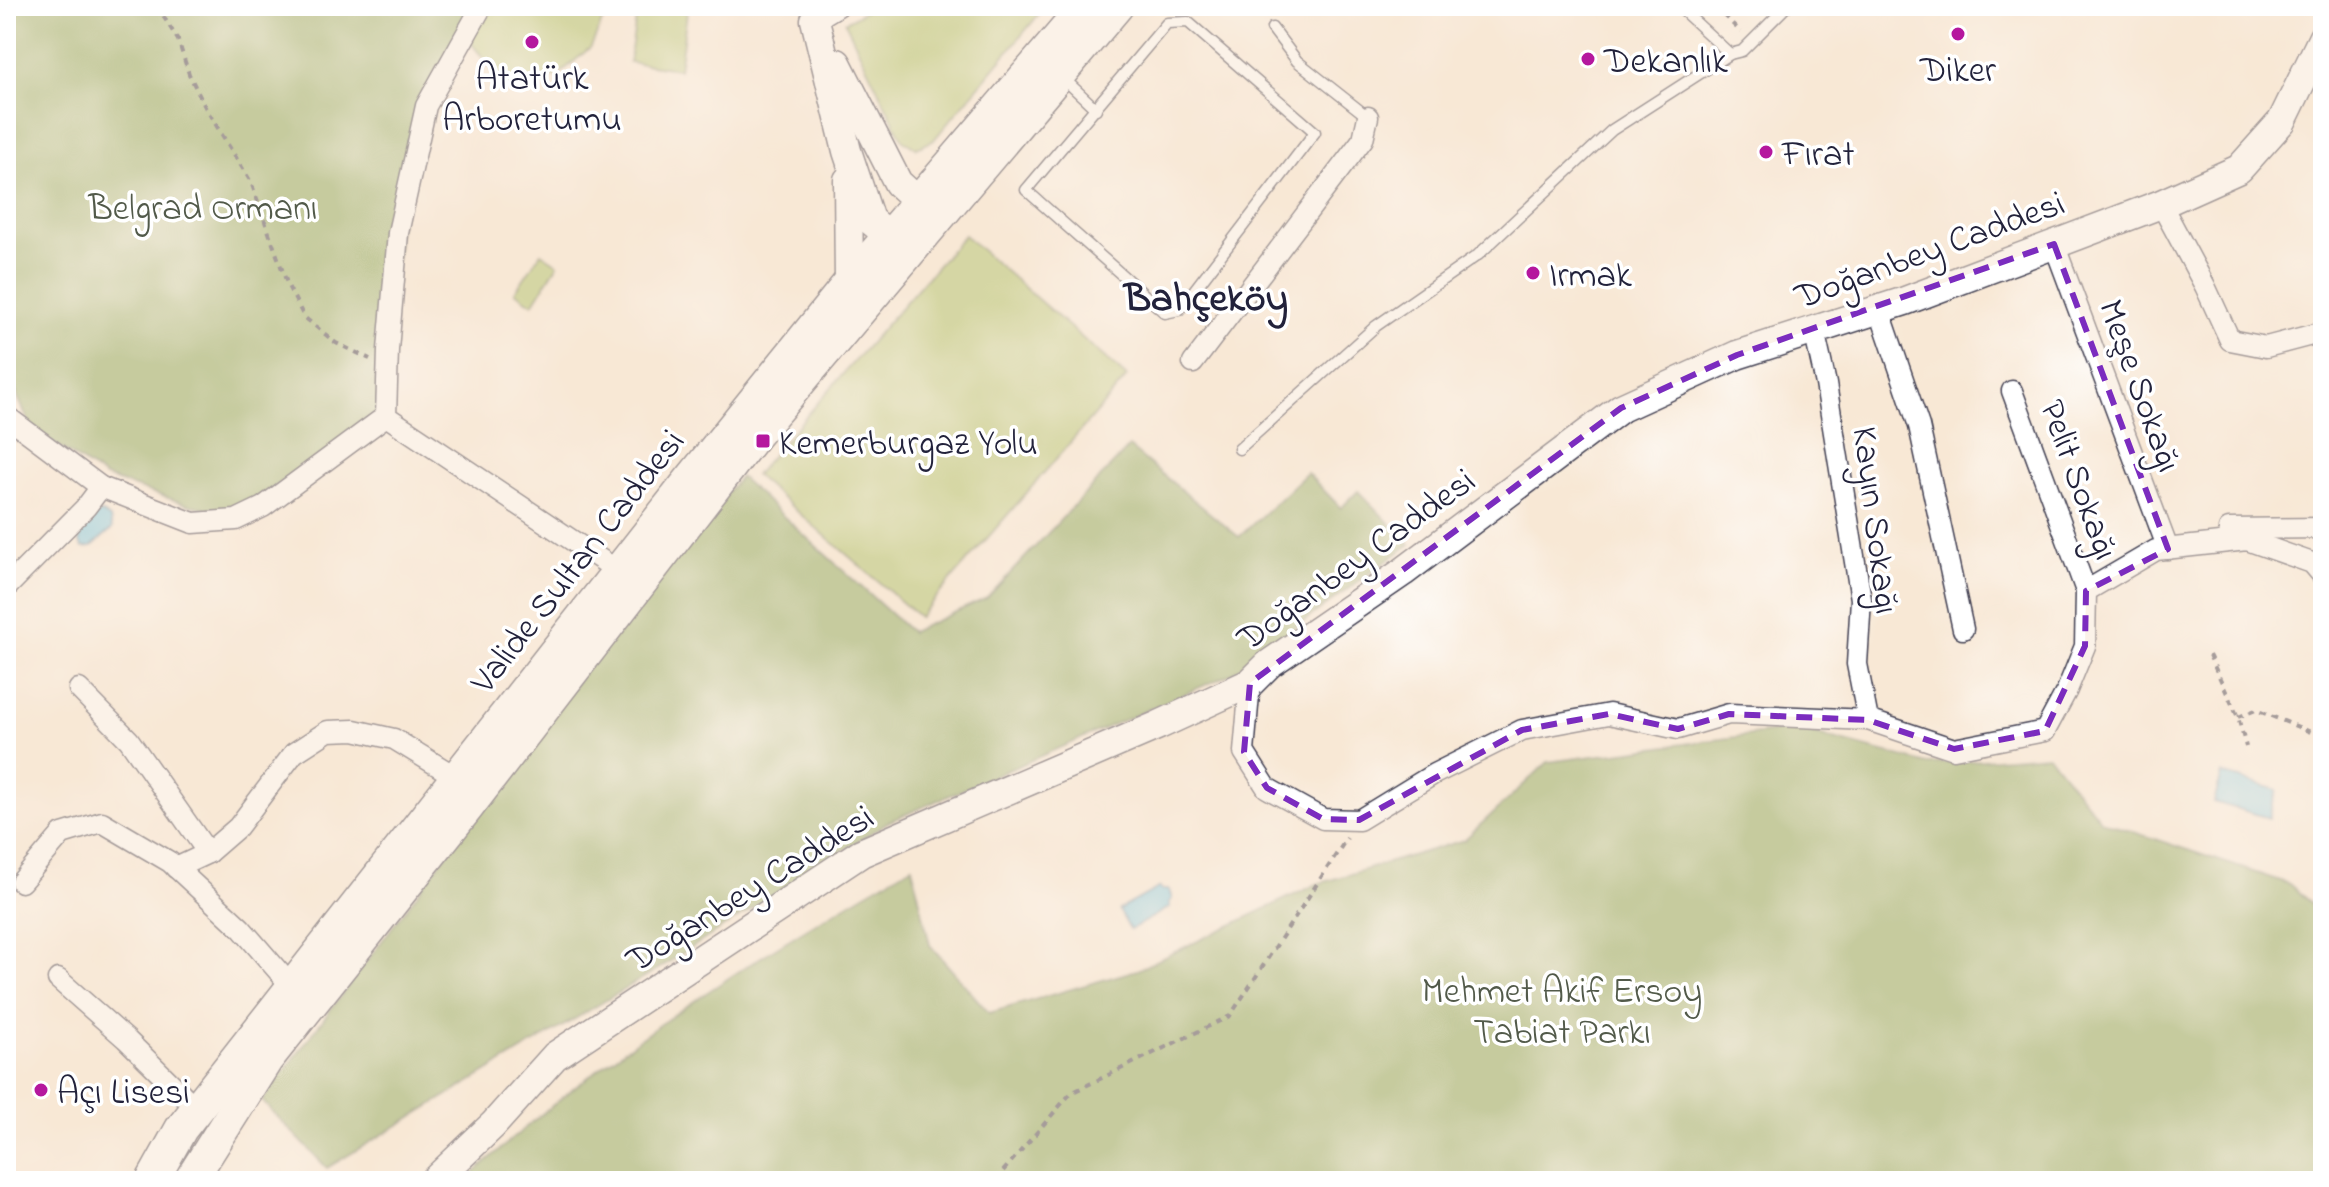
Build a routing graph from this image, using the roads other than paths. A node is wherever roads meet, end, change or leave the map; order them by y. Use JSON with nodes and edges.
{"nodes":[{"id":1,"x":482,"y":6,"type":"edge"},
{"id":2,"x":1086,"y":6,"type":"edge"},
{"id":3,"x":1117,"y":6,"type":"edge"},
{"id":4,"x":1678,"y":6,"type":"edge"},
{"id":5,"x":1787,"y":6,"type":"edge"},
{"id":6,"x":820,"y":11,"type":"edge"},
{"id":7,"x":1272,"y":28,"type":"dead end"},
{"id":8,"x":2323,"y":37,"type":"edge"},
{"id":9,"x":1730,"y":54,"type":"junction"},
{"id":10,"x":2316,"y":67,"type":"edge"},
{"id":11,"x":1060,"y":75,"type":"junction"},
{"id":12,"x":1096,"y":109,"type":"junction"},
{"id":13,"x":1368,"y":117,"type":"joint"},
{"id":14,"x":847,"y":151,"type":"junction"},
{"id":15,"x":919,"y":202,"type":"junction"},
{"id":16,"x":2161,"y":204,"type":"junction"},
{"id":17,"x":904,"y":239,"type":"junction"},
{"id":18,"x":2054,"y":244,"type":"junction"},
{"id":19,"x":849,"y":283,"type":"junction"},
{"id":20,"x":1879,"y":309,"type":"junction"},
{"id":21,"x":1814,"y":330,"type":"junction"},
{"id":22,"x":2323,"y":332,"type":"edge"},
{"id":23,"x":1193,"y":363,"type":"dead end"},
{"id":24,"x":2012,"y":391,"type":"dead end"},
{"id":25,"x":6,"y":416,"type":"edge"},
{"id":26,"x":386,"y":416,"type":"junction"},
{"id":27,"x":1239,"y":449,"type":"dead end"},
{"id":28,"x":101,"y":487,"type":"junction"},
{"id":29,"x":2323,"y":528,"type":"edge"},
{"id":30,"x":2165,"y":542,"type":"junction"},
{"id":31,"x":618,"y":571,"type":"junction"},
{"id":32,"x":2323,"y":576,"type":"edge"},
{"id":33,"x":6,"y":588,"type":"edge"},
{"id":34,"x":2086,"y":591,"type":"junction"},
{"id":35,"x":1963,"y":629,"type":"dead end"},
{"id":36,"x":1250,"y":683,"type":"junction"},
{"id":37,"x":79,"y":689,"type":"dead end"},
{"id":38,"x":1868,"y":720,"type":"junction"},
{"id":39,"x":456,"y":777,"type":"junction"},
{"id":40,"x":208,"y":853,"type":"junction"},
{"id":41,"x":176,"y":868,"type":"junction"},
{"id":42,"x":21,"y":882,"type":"dead end"},
{"id":43,"x":58,"y":979,"type":"dead end"},
{"id":44,"x":292,"y":987,"type":"junction"},
{"id":45,"x":197,"y":1109,"type":"junction"},
{"id":46,"x":196,"y":1176,"type":"edge"},
{"id":47,"x":152,"y":1181,"type":"edge"},
{"id":48,"x":434,"y":1181,"type":"edge"}],
"edges":[{"from":1,"to":26,"type":"street"},
{"from":2,"to":15,"type":"main road","name":"Valide Sultan Caddesi"},
{"from":3,"to":11,"type":"main road","name":"Valide Sultan Caddesi"},
{"from":4,"to":9,"type":"lane"},
{"from":5,"to":9,"type":"lane"},
{"from":6,"to":14,"type":"street"},
{"from":6,"to":15,"type":"street"},
{"from":7,"to":13,"type":"lane"},
{"from":8,"to":10,"type":"street","name":"Doğanbey Caddesi"},
{"from":9,"to":27,"type":"lane"},
{"from":10,"to":16,"type":"street","name":"Doğanbey Caddesi"},
{"from":11,"to":12,"type":"lane"},
{"from":11,"to":17,"type":"main road","name":"Valide Sultan Caddesi"},
{"from":12,"to":12,"type":"lane"},
{"from":13,"to":23,"type":"street"},
{"from":14,"to":17,"type":"street"},
{"from":14,"to":19,"type":"street"},
{"from":15,"to":17,"type":"main road","name":"Valide Sultan Caddesi"},
{"from":16,"to":18,"type":"street","name":"Doğanbey Caddesi"},
{"from":16,"to":22,"type":"street"},
{"from":17,"to":19,"type":"main road","name":"Valide Sultan Caddesi"},
{"from":17,"to":46,"type":"main road","name":"Valide Sultan Caddesi"},
{"from":18,"to":20,"type":"street","name":"Doğanbey Caddesi"},
{"from":18,"to":30,"type":"street","name":"Meşe Sokağı"},
{"from":19,"to":31,"type":"main road","name":"Valide Sultan Caddesi"},
{"from":20,"to":21,"type":"street","name":"Doğanbey Caddesi"},
{"from":20,"to":35,"type":"street"},
{"from":21,"to":36,"type":"street","name":"Doğanbey Caddesi"},
{"from":21,"to":38,"type":"street","name":"Kayın Sokağı"},
{"from":24,"to":34,"type":"street","name":"Pelit Sokağı"},
{"from":25,"to":28,"type":"street"},
{"from":26,"to":28,"type":"street"},
{"from":26,"to":31,"type":"street"},
{"from":28,"to":33,"type":"street"},
{"from":29,"to":30,"type":"street"},
{"from":30,"to":32,"type":"street"},
{"from":30,"to":34,"type":"street"},
{"from":31,"to":39,"type":"main road","name":"Valide Sultan Caddesi"},
{"from":34,"to":38,"type":"street"},
{"from":36,"to":38,"type":"street"},
{"from":36,"to":48,"type":"street","name":"Doğanbey Caddesi"},
{"from":37,"to":40,"type":"street"},
{"from":39,"to":40,"type":"street"},
{"from":39,"to":44,"type":"main road","name":"Valide Sultan Caddesi"},
{"from":40,"to":41,"type":"street"},
{"from":41,"to":42,"type":"street"},
{"from":41,"to":44,"type":"street"},
{"from":43,"to":45,"type":"street"},
{"from":44,"to":45,"type":"main road","name":"Valide Sultan Caddesi"},
{"from":45,"to":47,"type":"main road","name":"Valide Sultan Caddesi"}]}
